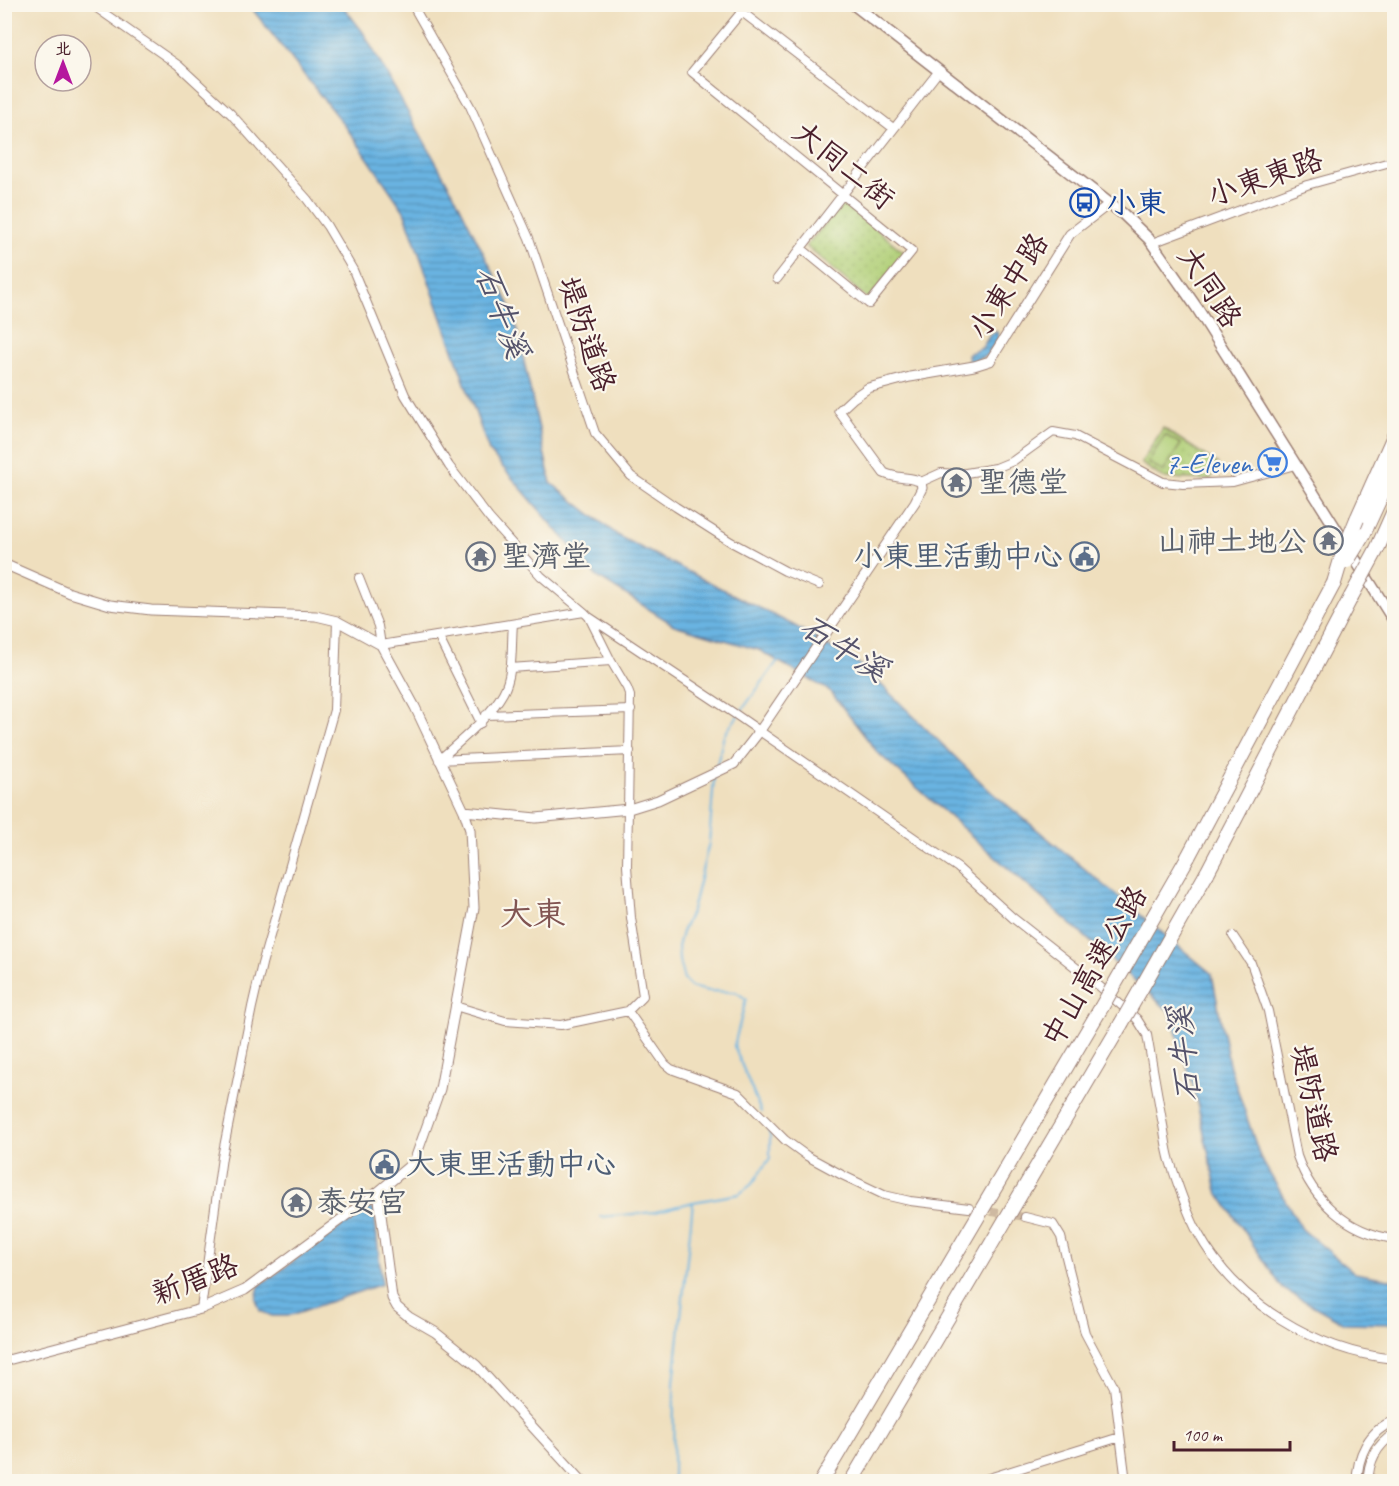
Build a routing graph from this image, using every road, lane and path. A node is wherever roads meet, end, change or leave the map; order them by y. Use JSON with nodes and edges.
{"nodes":[{"id":1,"x":91,"y":4,"type":"edge"},
{"id":2,"x":412,"y":4,"type":"edge"},
{"id":3,"x":748,"y":4,"type":"edge"},
{"id":4,"x":853,"y":4,"type":"edge"},
{"id":5,"x":742,"y":12,"type":"junction"},
{"id":6,"x":938,"y":72,"type":"junction"},
{"id":7,"x":893,"y":128,"type":"junction"},
{"id":8,"x":1395,"y":161,"type":"edge"},
{"id":9,"x":842,"y":194,"type":"junction"},
{"id":10,"x":1109,"y":204,"type":"junction"},
{"id":11,"x":1152,"y":243,"type":"junction"},
{"id":12,"x":801,"y":248,"type":"junction"},
{"id":13,"x":777,"y":279,"type":"dead end"},
{"id":14,"x":1395,"y":436,"type":"edge"},
{"id":15,"x":1295,"y":465,"type":"junction"},
{"id":16,"x":1395,"y":468,"type":"edge"},
{"id":17,"x":921,"y":482,"type":"junction"},
{"id":18,"x":1395,"y":512,"type":"edge"},
{"id":19,"x":1395,"y":522,"type":"edge"},
{"id":20,"x":1377,"y":549,"type":"junction"},
{"id":21,"x":4,"y":564,"type":"edge"},
{"id":22,"x":359,"y":578,"type":"dead end"},
{"id":23,"x":1334,"y":584,"type":"junction"},
{"id":24,"x":819,"y":585,"type":"dead end"},
{"id":25,"x":586,"y":615,"type":"junction"},
{"id":26,"x":337,"y":621,"type":"junction"},
{"id":27,"x":1395,"y":621,"type":"edge"},
{"id":28,"x":513,"y":624,"type":"junction"},
{"id":29,"x":438,"y":636,"type":"junction"},
{"id":30,"x":381,"y":645,"type":"junction"},
{"id":31,"x":611,"y":661,"type":"junction"},
{"id":32,"x":510,"y":668,"type":"junction"},
{"id":33,"x":631,"y":710,"type":"junction"},
{"id":34,"x":486,"y":715,"type":"junction"},
{"id":35,"x":481,"y":723,"type":"junction"},
{"id":36,"x":759,"y":732,"type":"junction"},
{"id":37,"x":630,"y":751,"type":"junction"},
{"id":38,"x":439,"y":760,"type":"junction"},
{"id":39,"x":628,"y":809,"type":"junction"},
{"id":40,"x":464,"y":811,"type":"junction"},
{"id":41,"x":1233,"y":936,"type":"dead end"},
{"id":42,"x":455,"y":1006,"type":"junction"},
{"id":43,"x":628,"y":1011,"type":"junction"},
{"id":44,"x":378,"y":1192,"type":"junction"},
{"id":45,"x":969,"y":1208,"type":"tunnel mouth"},
{"id":46,"x":1026,"y":1217,"type":"tunnel mouth"},
{"id":47,"x":1395,"y":1239,"type":"edge"},
{"id":48,"x":201,"y":1309,"type":"junction"},
{"id":49,"x":1395,"y":1359,"type":"edge"},
{"id":50,"x":4,"y":1361,"type":"edge"},
{"id":51,"x":1395,"y":1421,"type":"edge"},
{"id":52,"x":1395,"y":1434,"type":"edge"},
{"id":53,"x":1120,"y":1437,"type":"junction"},
{"id":54,"x":583,"y":1482,"type":"edge"},
{"id":55,"x":821,"y":1482,"type":"edge"},
{"id":56,"x":851,"y":1482,"type":"edge"},
{"id":57,"x":976,"y":1482,"type":"edge"},
{"id":58,"x":1126,"y":1482,"type":"edge"},
{"id":59,"x":1357,"y":1482,"type":"edge"},
{"id":60,"x":1368,"y":1482,"type":"edge"}],
"edges":[{"from":1,"to":25,"type":"street"},
{"from":2,"to":24,"type":"street","name":"堤防道路"},
{"from":3,"to":5,"type":"street","name":"大同二街"},
{"from":4,"to":6,"type":"main road","name":"大同路"},
{"from":5,"to":7,"type":"street"},
{"from":5,"to":9,"type":"street","name":"大同二街"},
{"from":6,"to":7,"type":"street"},
{"from":6,"to":10,"type":"main road","name":"大同路"},
{"from":7,"to":9,"type":"street"},
{"from":8,"to":11,"type":"street","name":"小東東路"},
{"from":9,"to":12,"type":"street"},
{"from":9,"to":12,"type":"street","name":"大同二街"},
{"from":10,"to":11,"type":"main road","name":"大同路"},
{"from":10,"to":17,"type":"street","name":"小東中路"},
{"from":11,"to":15,"type":"main road","name":"大同路"},
{"from":12,"to":13,"type":"street"},
{"from":14,"to":23,"type":"highway","bridge":true},
{"from":15,"to":17,"type":"street"},
{"from":15,"to":27,"type":"main road","name":"大同路"},
{"from":16,"to":23,"type":"highway","name":"中山高速公路","bridge":true},
{"from":17,"to":36,"type":"street"},
{"from":18,"to":20,"type":"highway","name":"中山高速公路"},
{"from":19,"to":20,"type":"highway"},
{"from":20,"to":56,"type":"highway","name":"中山高速公路","bridge":true},
{"from":21,"to":26,"type":"street"},
{"from":22,"to":30,"type":"street"},
{"from":23,"to":55,"type":"highway","name":"中山高速公路","bridge":true},
{"from":25,"to":28,"type":"street"},
{"from":25,"to":31,"type":"street"},
{"from":25,"to":36,"type":"street"},
{"from":26,"to":30,"type":"street"},
{"from":26,"to":48,"type":"street"},
{"from":28,"to":29,"type":"street"},
{"from":28,"to":32,"type":"street"},
{"from":29,"to":30,"type":"street"},
{"from":29,"to":35,"type":"street"},
{"from":30,"to":38,"type":"street","name":"新厝路"},
{"from":31,"to":32,"type":"street"},
{"from":31,"to":33,"type":"street"},
{"from":32,"to":34,"type":"street"},
{"from":33,"to":34,"type":"street"},
{"from":33,"to":37,"type":"street"},
{"from":34,"to":35,"type":"street"},
{"from":35,"to":38,"type":"street"},
{"from":36,"to":39,"type":"street"},
{"from":36,"to":49,"type":"street"},
{"from":37,"to":38,"type":"street"},
{"from":37,"to":39,"type":"street"},
{"from":38,"to":40,"type":"street","name":"新厝路"},
{"from":39,"to":40,"type":"street"},
{"from":39,"to":43,"type":"street"},
{"from":40,"to":42,"type":"street","name":"新厝路"},
{"from":41,"to":47,"type":"street","name":"堤防道路"},
{"from":42,"to":43,"type":"street"},
{"from":42,"to":44,"type":"street","name":"新厝路"},
{"from":43,"to":45,"type":"street"},
{"from":44,"to":48,"type":"street","name":"新厝路"},
{"from":44,"to":54,"type":"street"},
{"from":46,"to":53,"type":"street"},
{"from":48,"to":50,"type":"street","name":"新厝路"},
{"from":51,"to":59,"type":"street"},
{"from":52,"to":60,"type":"street"},
{"from":53,"to":57,"type":"street"},
{"from":53,"to":58,"type":"street"}]}
